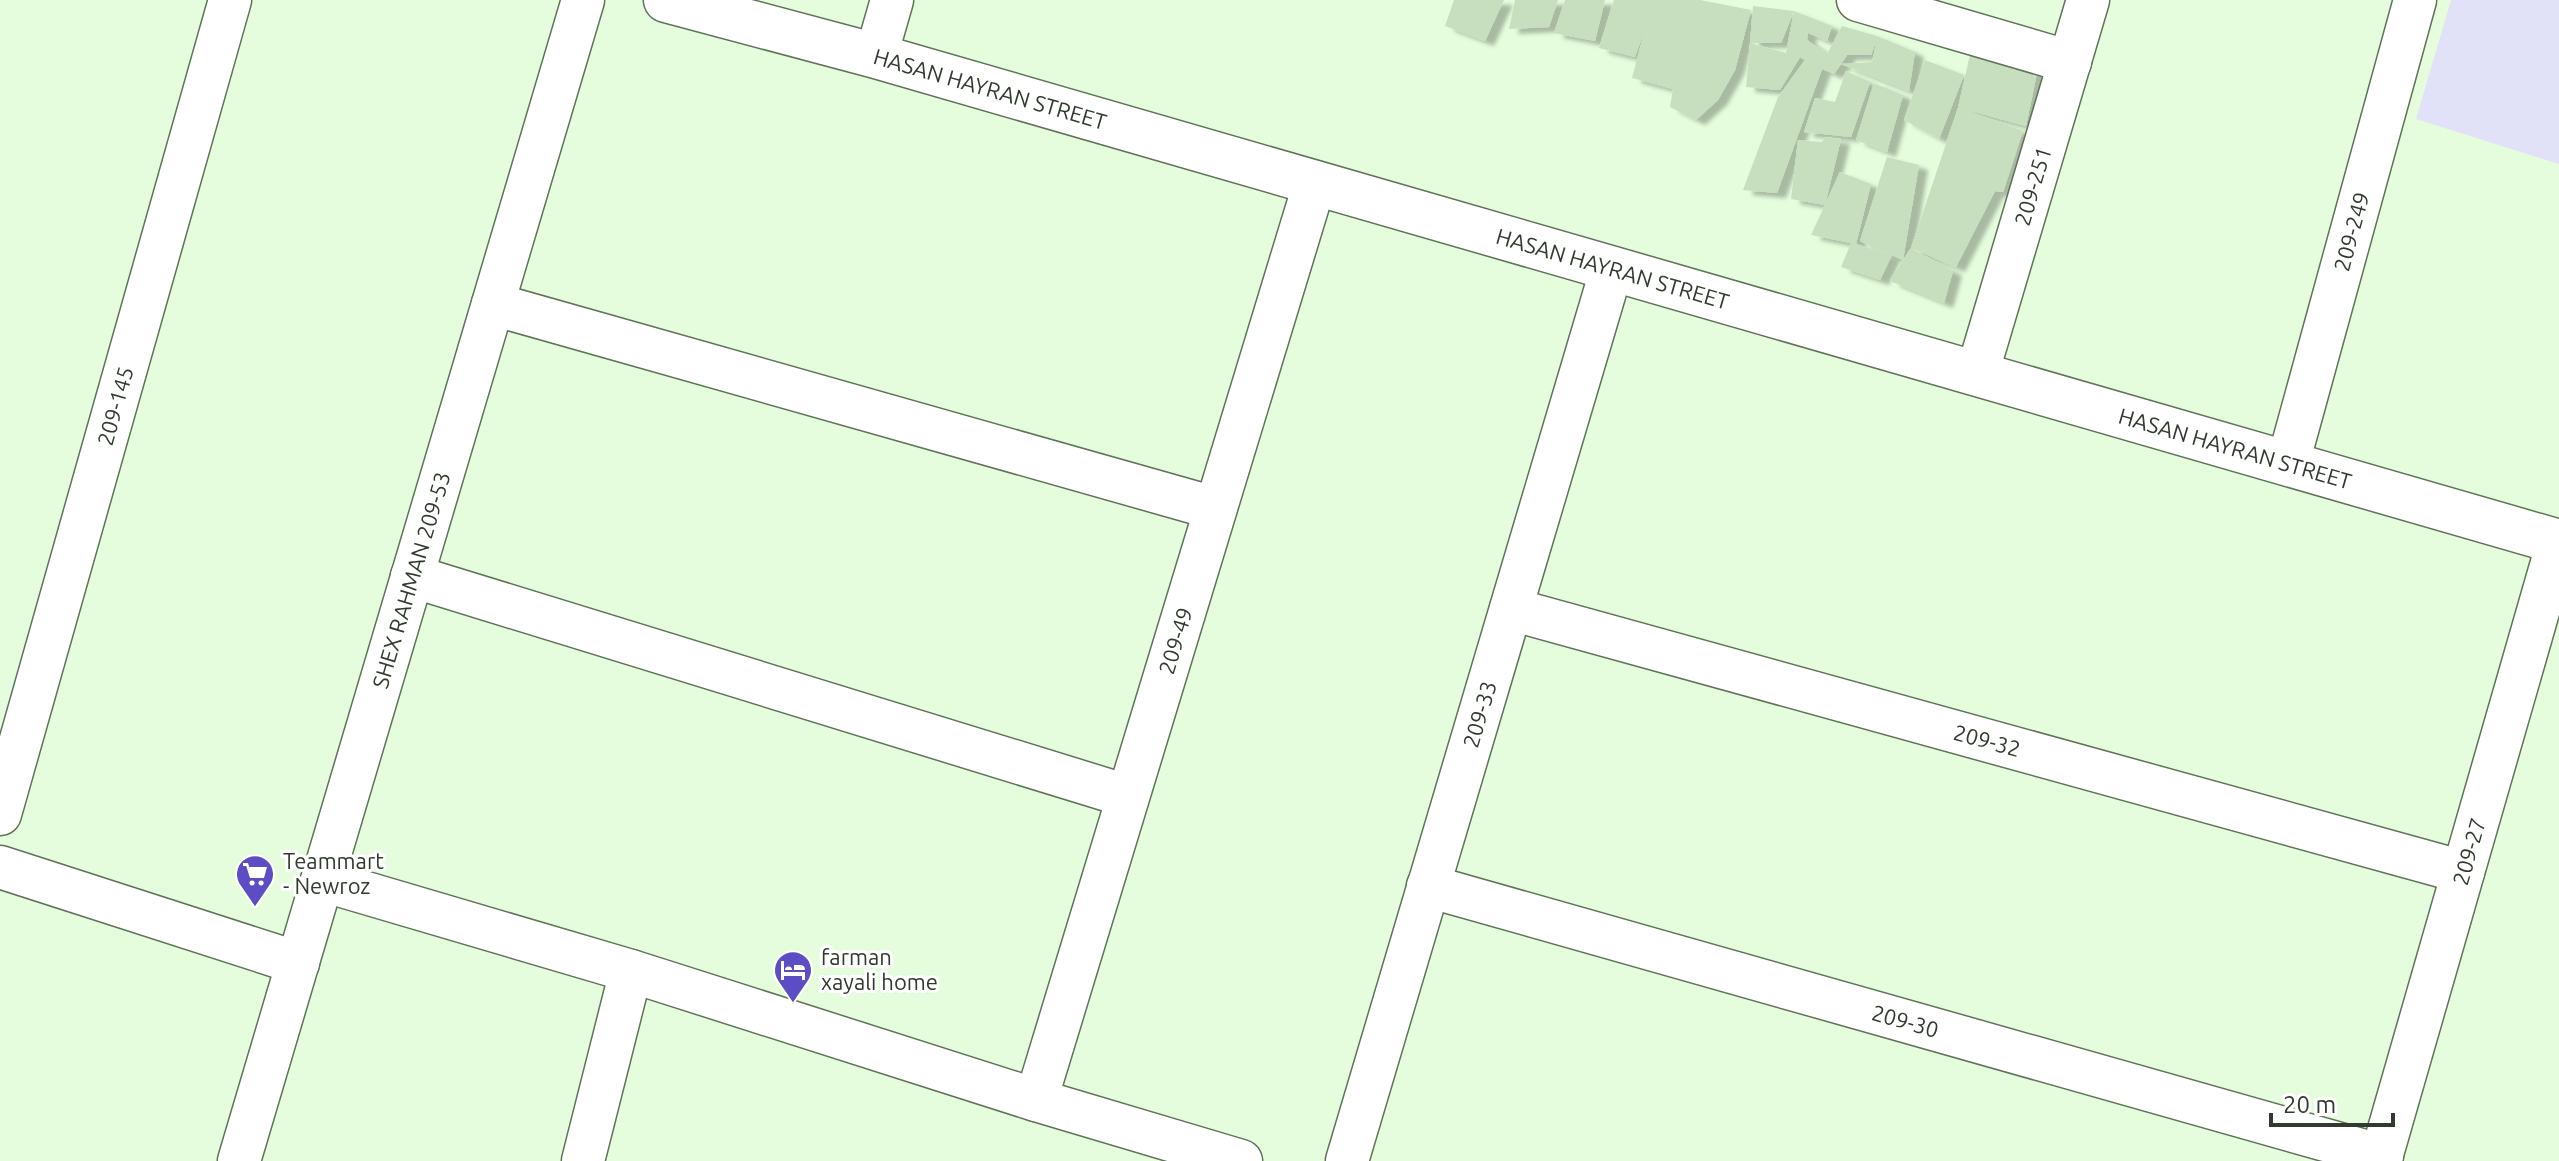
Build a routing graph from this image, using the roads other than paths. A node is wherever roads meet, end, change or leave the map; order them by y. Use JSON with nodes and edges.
{"nodes":[{"id":1,"x":230,"y":0,"type":"edge"},
{"id":2,"x":583,"y":0,"type":"edge"},
{"id":3,"x":666,"y":0,"type":"edge"},
{"id":4,"x":892,"y":0,"type":"edge"},
{"id":5,"x":1858,"y":0,"type":"edge"},
{"id":6,"x":2088,"y":0,"type":"edge"},
{"id":7,"x":2415,"y":0,"type":"edge"},
{"id":8,"x":876,"y":56,"type":"junction"},
{"id":9,"x":2070,"y":62,"type":"junction"},
{"id":10,"x":1315,"y":182,"type":"junction"},
{"id":11,"x":1612,"y":268,"type":"junction"},
{"id":12,"x":493,"y":304,"type":"junction"},
{"id":13,"x":1977,"y":374,"type":"junction"},
{"id":14,"x":2288,"y":463,"type":"junction"},
{"id":15,"x":1214,"y":508,"type":"junction"},
{"id":16,"x":2558,"y":542,"type":"edge"},
{"id":17,"x":412,"y":576,"type":"junction"},
{"id":18,"x":1511,"y":609,"type":"junction"},
{"id":19,"x":1127,"y":796,"type":"junction"},
{"id":20,"x":0,"y":814,"type":"edge"},
{"id":21,"x":0,"y":867,"type":"edge"},
{"id":22,"x":2463,"y":872,"type":"junction"},
{"id":23,"x":322,"y":880,"type":"junction"},
{"id":24,"x":1428,"y":886,"type":"junction"},
{"id":25,"x":298,"y":963,"type":"junction"},
{"id":26,"x":631,"y":971,"type":"junction"},
{"id":27,"x":1036,"y":1100,"type":"junction"},
{"id":28,"x":2381,"y":1159,"type":"edge"},
{"id":29,"x":239,"y":1161,"type":"edge"},
{"id":30,"x":583,"y":1161,"type":"edge"},
{"id":31,"x":1241,"y":1161,"type":"edge"},
{"id":32,"x":1347,"y":1161,"type":"edge"}],
"edges":[{"from":1,"to":20,"type":"street","name":"209-145"},
{"from":2,"to":12,"type":"street","name":"SHEX RAHMAN 209-53"},
{"from":3,"to":8,"type":"street","name":"HASAN HAYRAN STREET"},
{"from":4,"to":8,"type":"street"},
{"from":5,"to":9,"type":"street"},
{"from":6,"to":9,"type":"street","name":"209-251"},
{"from":7,"to":14,"type":"street","name":"209-249"},
{"from":8,"to":10,"type":"street","name":"HASAN HAYRAN STREET"},
{"from":9,"to":13,"type":"street","name":"209-251"},
{"from":10,"to":11,"type":"street","name":"HASAN HAYRAN STREET"},
{"from":10,"to":15,"type":"street","name":"209-49"},
{"from":11,"to":13,"type":"street","name":"HASAN HAYRAN STREET"},
{"from":11,"to":18,"type":"street","name":"209-33"},
{"from":12,"to":15,"type":"street"},
{"from":12,"to":17,"type":"street","name":"SHEX RAHMAN 209-53"},
{"from":13,"to":14,"type":"street","name":"HASAN HAYRAN STREET"},
{"from":14,"to":16,"type":"street","name":"HASAN HAYRAN STREET"},
{"from":15,"to":19,"type":"street","name":"209-49"},
{"from":16,"to":22,"type":"street","name":"209-27"},
{"from":17,"to":19,"type":"street"},
{"from":17,"to":23,"type":"street","name":"SHEX RAHMAN 209-53"},
{"from":18,"to":22,"type":"street","name":"209-32"},
{"from":18,"to":24,"type":"street","name":"209-33"},
{"from":19,"to":27,"type":"street","name":"209-49"},
{"from":21,"to":25,"type":"street"},
{"from":22,"to":28,"type":"street","name":"209-27"},
{"from":23,"to":25,"type":"street","name":"SHEX RAHMAN 209-53"},
{"from":23,"to":26,"type":"street"},
{"from":24,"to":28,"type":"street","name":"209-30"},
{"from":24,"to":32,"type":"street","name":"209-33"},
{"from":25,"to":29,"type":"street","name":"SHEX RAHMAN 209-53"},
{"from":26,"to":27,"type":"street"},
{"from":26,"to":30,"type":"street"},
{"from":27,"to":31,"type":"street"}]}
